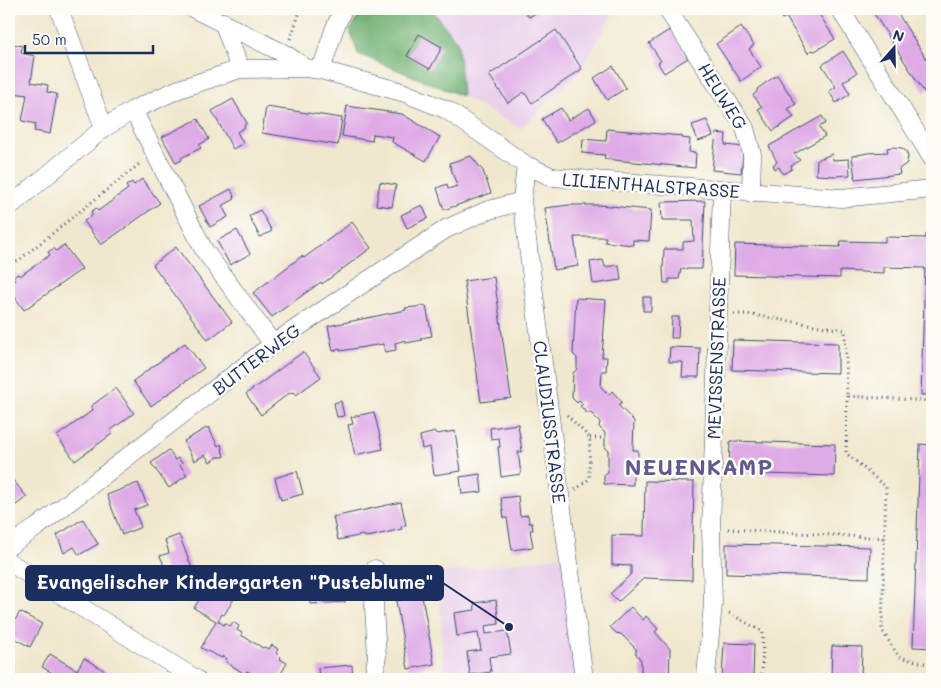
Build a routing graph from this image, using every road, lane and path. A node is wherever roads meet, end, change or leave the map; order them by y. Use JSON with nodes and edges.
{"nodes":[{"id":1,"x":59,"y":9,"type":"edge"},
{"id":2,"x":194,"y":9,"type":"edge"},
{"id":3,"x":300,"y":9,"type":"edge"},
{"id":4,"x":343,"y":9,"type":"edge"},
{"id":5,"x":667,"y":9,"type":"edge"},
{"id":6,"x":840,"y":9,"type":"edge"},
{"id":7,"x":223,"y":22,"type":"junction"},
{"id":8,"x":285,"y":54,"type":"junction"},
{"id":9,"x":314,"y":68,"type":"junction"},
{"id":10,"x":240,"y":69,"type":"junction"},
{"id":11,"x":133,"y":110,"type":"junction"},
{"id":12,"x":104,"y":128,"type":"junction"},
{"id":13,"x":155,"y":153,"type":"junction"},
{"id":14,"x":932,"y":158,"type":"edge"},
{"id":15,"x":526,"y":165,"type":"junction"},
{"id":16,"x":932,"y":189,"type":"edge"},
{"id":17,"x":722,"y":190,"type":"junction"},
{"id":18,"x":751,"y":192,"type":"junction"},
{"id":19,"x":522,"y":201,"type":"junction"},
{"id":20,"x":9,"y":207,"type":"edge"},
{"id":21,"x":9,"y":268,"type":"edge"},
{"id":22,"x":718,"y":315,"type":"junction"},
{"id":23,"x":273,"y":344,"type":"junction"},
{"id":24,"x":547,"y":395,"type":"junction"},
{"id":25,"x":846,"y":396,"type":"junction"},
{"id":26,"x":932,"y":401,"type":"edge"},
{"id":27,"x":590,"y":438,"type":"junction"},
{"id":28,"x":603,"y":438,"type":"dead end"},
{"id":29,"x":560,"y":502,"type":"junction"},
{"id":30,"x":710,"y":528,"type":"junction"},
{"id":31,"x":885,"y":538,"type":"junction"},
{"id":32,"x":9,"y":546,"type":"edge"},
{"id":33,"x":9,"y":562,"type":"edge"},
{"id":34,"x":375,"y":569,"type":"dead end"},
{"id":35,"x":713,"y":604,"type":"junction"},
{"id":36,"x":932,"y":665,"type":"edge"},
{"id":37,"x":706,"y":675,"type":"dead end"},
{"id":38,"x":196,"y":679,"type":"edge"},
{"id":39,"x":372,"y":679,"type":"edge"},
{"id":40,"x":584,"y":679,"type":"edge"},
{"id":41,"x":762,"y":679,"type":"edge"}],
"edges":[{"from":1,"to":12,"type":"street"},
{"from":2,"to":7,"type":"street","name":"LILIENTHALSTRASSE"},
{"from":3,"to":8,"type":"path"},
{"from":4,"to":9,"type":"street"},
{"from":5,"to":18,"type":"street","name":"HEUWEG"},
{"from":6,"to":14,"type":"street"},
{"from":7,"to":8,"type":"street","name":"LILIENTHALSTRASSE"},
{"from":7,"to":10,"type":"street"},
{"from":8,"to":9,"type":"street","name":"LILIENTHALSTRASSE"},
{"from":9,"to":10,"type":"street","name":"LILIENTHALSTRASSE"},
{"from":9,"to":15,"type":"street","name":"LILIENTHALSTRASSE"},
{"from":10,"to":11,"type":"street","name":"LILIENTHALSTRASSE"},
{"from":11,"to":12,"type":"street","name":"LILIENTHALSTRASSE"},
{"from":11,"to":13,"type":"street"},
{"from":12,"to":20,"type":"street","name":"LILIENTHALSTRASSE"},
{"from":13,"to":21,"type":"path"},
{"from":13,"to":23,"type":"street"},
{"from":15,"to":17,"type":"street","name":"LILIENTHALSTRASSE"},
{"from":15,"to":19,"type":"street","name":"CLAUDIUSSTRASSE"},
{"from":16,"to":18,"type":"street","name":"LILIENTHALSTRASSE"},
{"from":17,"to":18,"type":"street","name":"LILIENTHALSTRASSE"},
{"from":17,"to":22,"type":"street","name":"MEVISSENSTRASSE"},
{"from":19,"to":23,"type":"street","name":"BUTTERWEG"},
{"from":19,"to":24,"type":"street","name":"CLAUDIUSSTRASSE"},
{"from":22,"to":25,"type":"path"},
{"from":22,"to":30,"type":"street","name":"MEVISSENSTRASSE"},
{"from":23,"to":32,"type":"street","name":"BUTTERWEG"},
{"from":24,"to":27,"type":"path"},
{"from":24,"to":29,"type":"street","name":"CLAUDIUSSTRASSE"},
{"from":25,"to":26,"type":"path"},
{"from":25,"to":31,"type":"path"},
{"from":27,"to":28,"type":"path"},
{"from":27,"to":29,"type":"path"},
{"from":29,"to":40,"type":"street","name":"CLAUDIUSSTRASSE"},
{"from":30,"to":31,"type":"path"},
{"from":30,"to":35,"type":"street","name":"MEVISSENSTRASSE"},
{"from":31,"to":36,"type":"path"},
{"from":33,"to":38,"type":"street"},
{"from":34,"to":39,"type":"street"},
{"from":35,"to":37,"type":"street","name":"MEVISSENSTRASSE"},
{"from":35,"to":41,"type":"path"}]}
